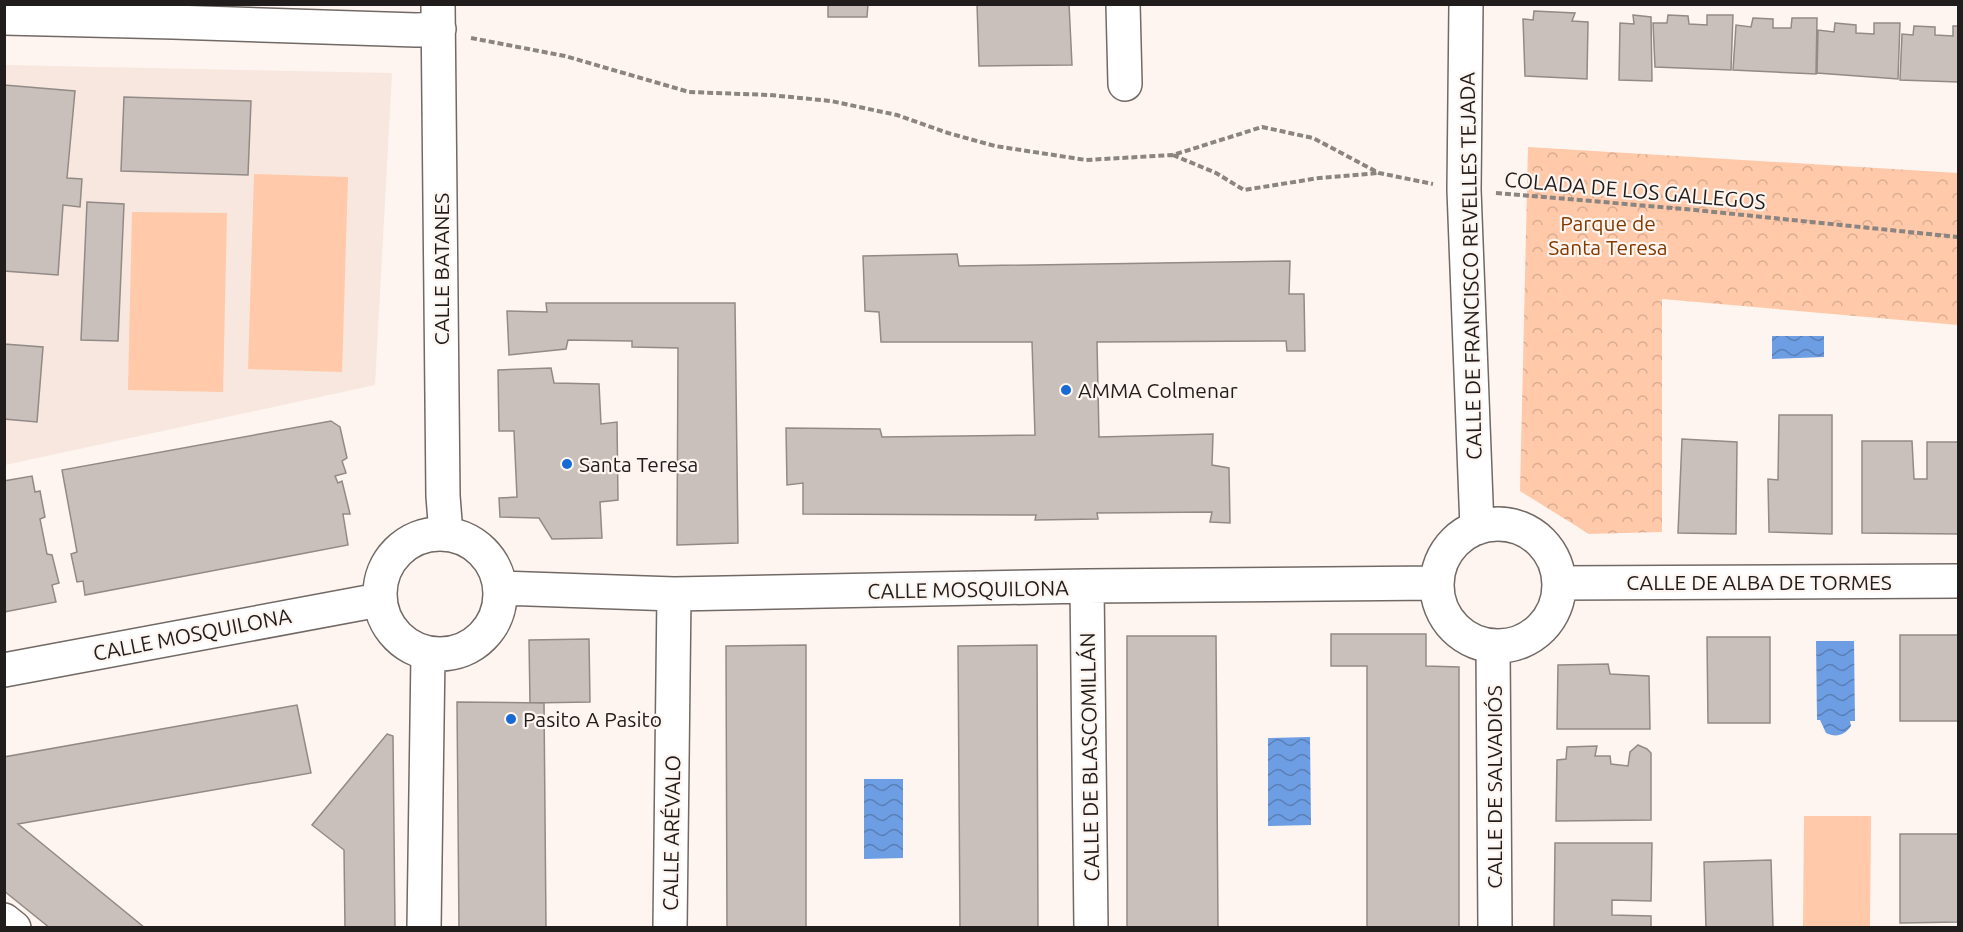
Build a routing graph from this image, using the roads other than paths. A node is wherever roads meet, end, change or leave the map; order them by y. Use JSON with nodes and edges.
{"nodes":[{"id":1,"x":1123,"y":4,"type":"edge"},
{"id":2,"x":1466,"y":4,"type":"edge"},
{"id":3,"x":439,"y":17,"type":"edge"},
{"id":4,"x":4,"y":18,"type":"edge"},
{"id":5,"x":1125,"y":84,"type":"dead end"},
{"id":6,"x":1477,"y":528,"type":"junction"},
{"id":7,"x":446,"y":534,"type":"junction"},
{"id":8,"x":1959,"y":581,"type":"edge"},
{"id":9,"x":1437,"y":583,"type":"junction"},
{"id":10,"x":1559,"y":583,"type":"junction"},
{"id":11,"x":1087,"y":586,"type":"junction"},
{"id":12,"x":500,"y":588,"type":"junction"},
{"id":13,"x":674,"y":594,"type":"junction"},
{"id":14,"x":379,"y":600,"type":"junction"},
{"id":15,"x":1493,"y":646,"type":"junction"},
{"id":16,"x":428,"y":654,"type":"junction"},
{"id":17,"x":4,"y":670,"type":"edge"},
{"id":18,"x":4,"y":920,"type":"edge"},
{"id":19,"x":14,"y":927,"type":"edge"},
{"id":20,"x":424,"y":927,"type":"edge"},
{"id":21,"x":670,"y":927,"type":"edge"},
{"id":22,"x":1091,"y":927,"type":"edge"},
{"id":23,"x":1495,"y":927,"type":"edge"}],
"edges":[{"from":1,"to":5,"type":"street"},
{"from":2,"to":6,"type":"street","name":"CALLE DE FRANCISCO REVELLES TEJADA"},
{"from":3,"to":4,"type":"street"},
{"from":3,"to":7,"type":"street","name":"CALLE BATANES"},
{"from":6,"to":9,"type":"street"},
{"from":6,"to":10,"type":"street"},
{"from":7,"to":12,"type":"street"},
{"from":7,"to":14,"type":"street"},
{"from":8,"to":10,"type":"street","name":"CALLE DE ALBA DE TORMES"},
{"from":9,"to":11,"type":"street","name":"CALLE MOSQUILONA"},
{"from":9,"to":15,"type":"street"},
{"from":10,"to":15,"type":"street"},
{"from":11,"to":13,"type":"street","name":"CALLE MOSQUILONA"},
{"from":11,"to":22,"type":"street","name":"CALLE DE BLASCOMILLÁN"},
{"from":12,"to":13,"type":"street","name":"CALLE MOSQUILONA"},
{"from":12,"to":16,"type":"street"},
{"from":13,"to":21,"type":"street","name":"CALLE ARÉVALO"},
{"from":14,"to":16,"type":"street"},
{"from":14,"to":17,"type":"street","name":"CALLE MOSQUILONA"},
{"from":15,"to":23,"type":"street","name":"CALLE DE SALVADIÓS"},
{"from":16,"to":20,"type":"street"},
{"from":18,"to":19,"type":"street"}]}
